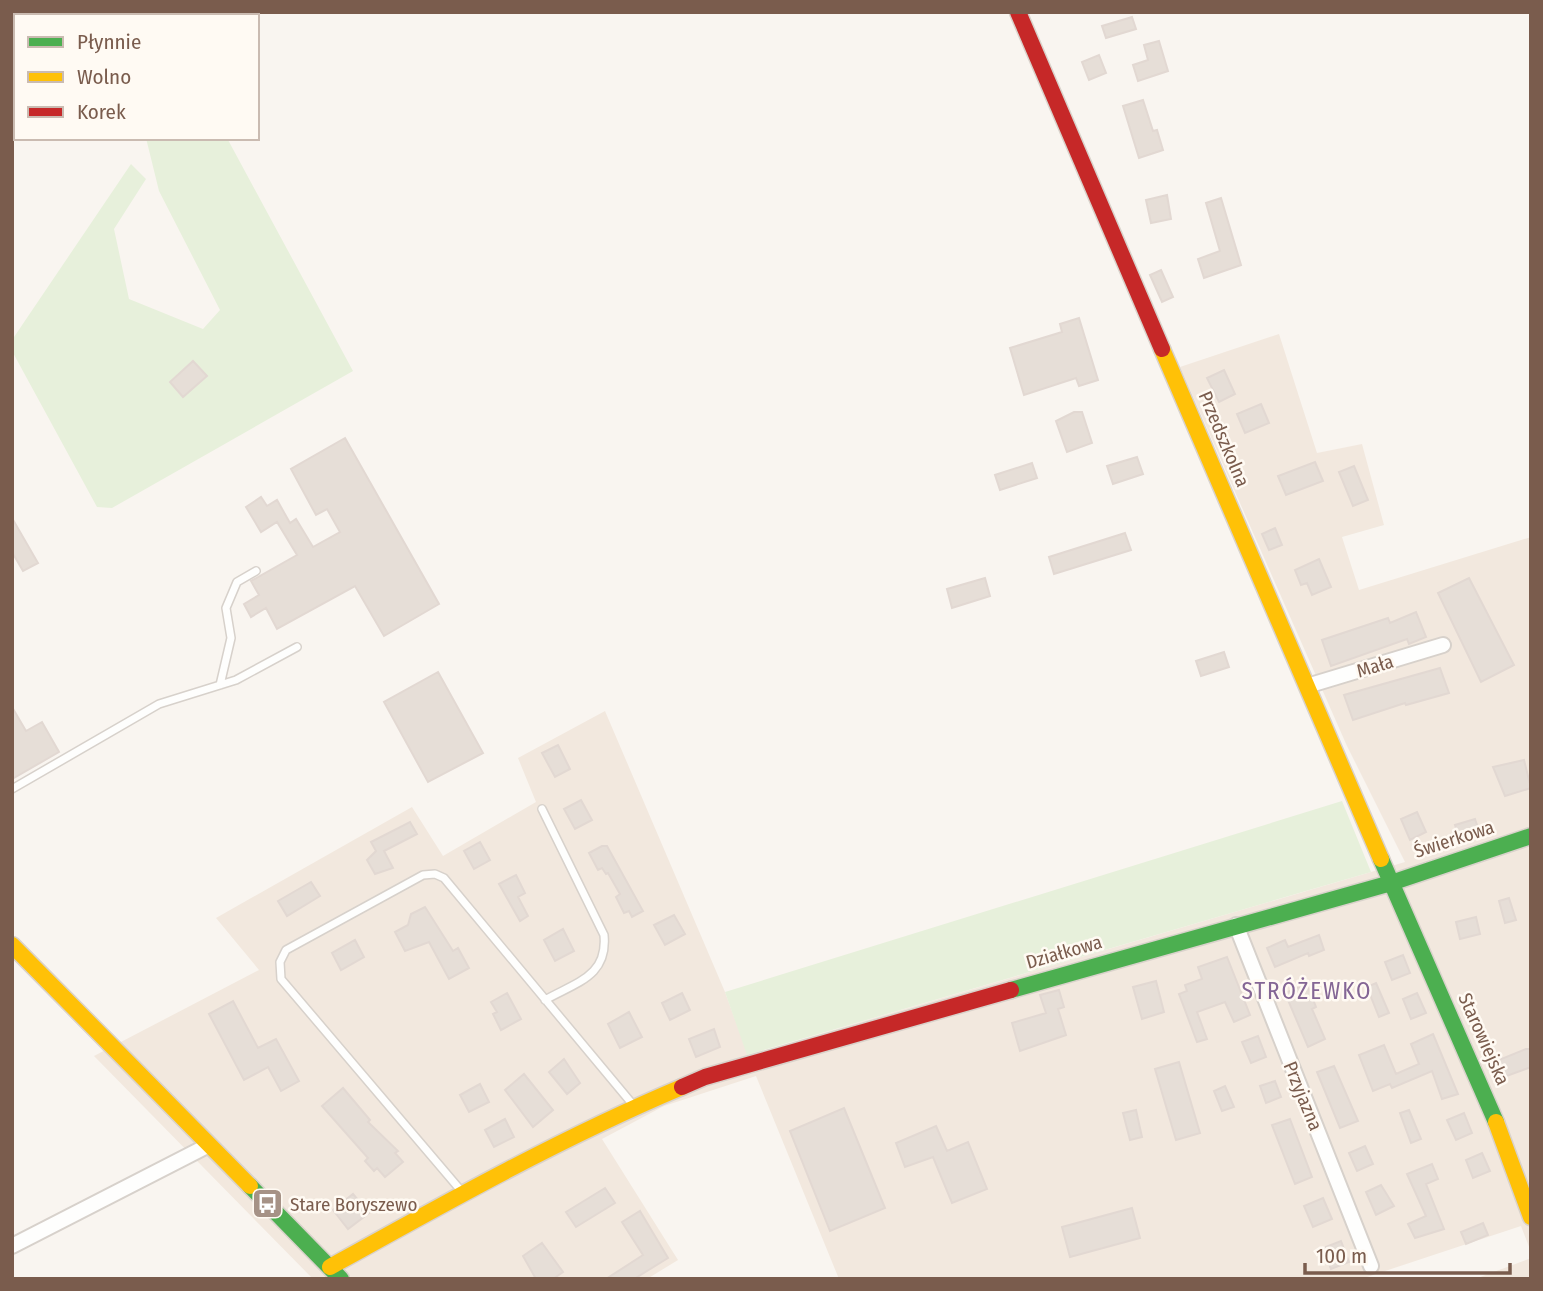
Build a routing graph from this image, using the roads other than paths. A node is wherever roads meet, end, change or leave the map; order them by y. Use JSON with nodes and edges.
{"nodes":[{"id":1,"x":1018,"y":12,"type":"edge"},
{"id":2,"x":256,"y":572,"type":"dead end"},
{"id":3,"x":1443,"y":645,"type":"dead end"},
{"id":4,"x":297,"y":647,"type":"dead end"},
{"id":5,"x":220,"y":685,"type":"junction"},
{"id":6,"x":1307,"y":687,"type":"junction"},
{"id":7,"x":12,"y":789,"type":"edge"},
{"id":8,"x":542,"y":809,"type":"dead end"},
{"id":9,"x":1531,"y":836,"type":"edge"},
{"id":10,"x":1391,"y":883,"type":"junction"},
{"id":11,"x":1236,"y":925,"type":"junction"},
{"id":12,"x":12,"y":945,"type":"edge"},
{"id":13,"x":545,"y":1000,"type":"junction"},
{"id":14,"x":634,"y":1107,"type":"junction"},
{"id":15,"x":209,"y":1145,"type":"junction"},
{"id":16,"x":464,"y":1193,"type":"junction"},
{"id":17,"x":1531,"y":1217,"type":"edge"},
{"id":18,"x":12,"y":1246,"type":"edge"},
{"id":19,"x":1371,"y":1266,"type":"dead end"},
{"id":20,"x":335,"y":1273,"type":"edge"}],
"edges":[{"from":1,"to":6,"type":"street","name":"Przedszkolna"},
{"from":2,"to":5,"type":"lane"},
{"from":3,"to":6,"type":"street","name":"Mała"},
{"from":4,"to":5,"type":"lane"},
{"from":5,"to":7,"type":"lane"},
{"from":6,"to":10,"type":"street","name":"Przedszkolna"},
{"from":8,"to":13,"type":"lane"},
{"from":9,"to":10,"type":"street","name":"Świerkowa"},
{"from":10,"to":11,"type":"street","name":"Działkowa"},
{"from":10,"to":17,"type":"street","name":"Starowiejska"},
{"from":11,"to":14,"type":"street","name":"Działkowa"},
{"from":11,"to":19,"type":"street","name":"Przyjazna"},
{"from":12,"to":15,"type":"street"},
{"from":13,"to":14,"type":"lane"},
{"from":13,"to":16,"type":"lane"},
{"from":14,"to":16,"type":"street","name":"Działkowa"},
{"from":15,"to":18,"type":"street"},
{"from":15,"to":20,"type":"street"},
{"from":16,"to":20,"type":"street","name":"Działkowa"}]}
